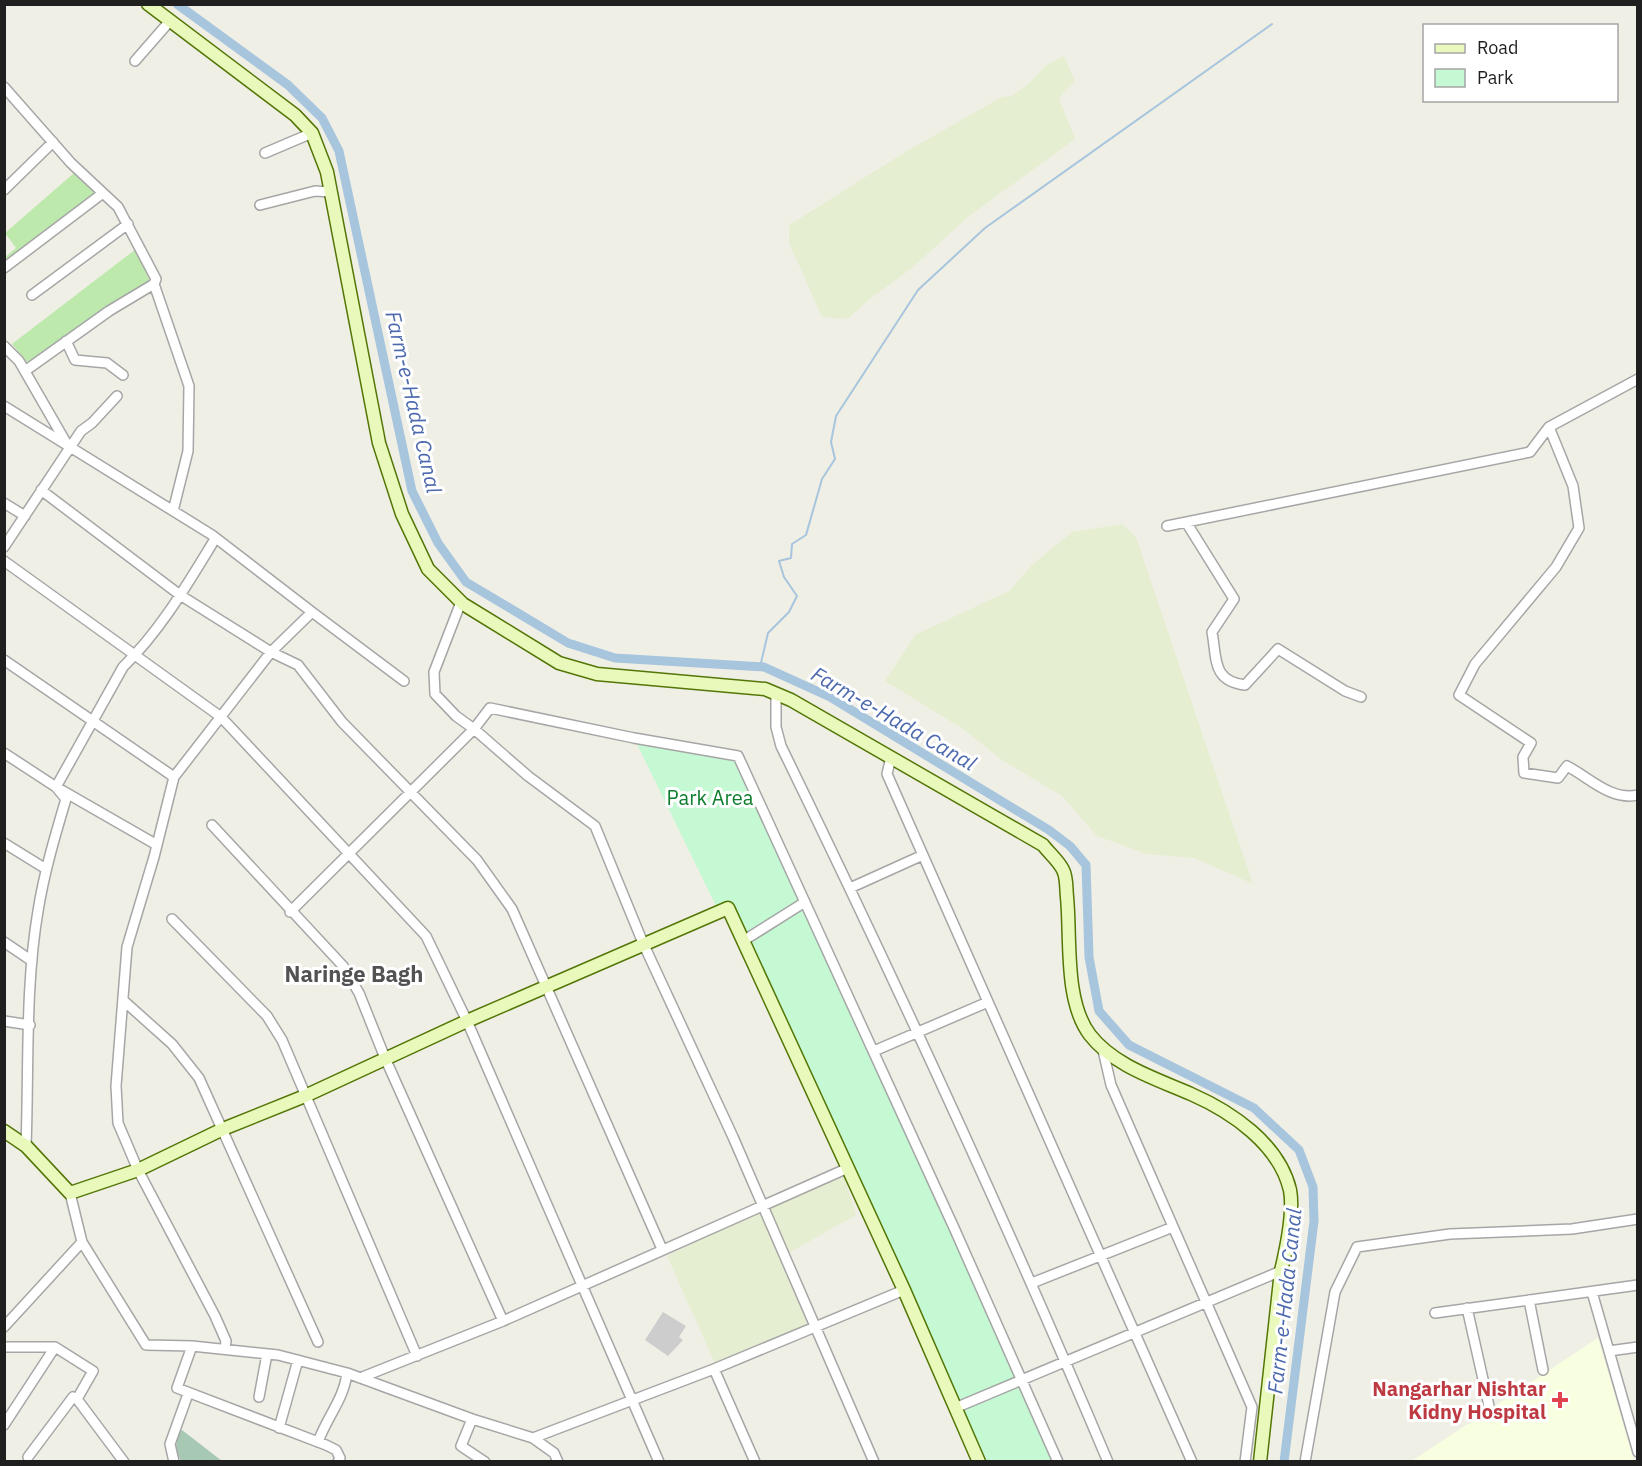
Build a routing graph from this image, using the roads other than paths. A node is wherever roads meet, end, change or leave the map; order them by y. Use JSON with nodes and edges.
{"nodes":[{"id":1,"x":148,"y":4,"type":"edge"},
{"id":2,"x":170,"y":22,"type":"junction"},
{"id":3,"x":135,"y":61,"type":"dead end"},
{"id":4,"x":4,"y":87,"type":"edge"},
{"id":5,"x":312,"y":133,"type":"junction"},
{"id":6,"x":53,"y":142,"type":"junction"},
{"id":7,"x":265,"y":153,"type":"dead end"},
{"id":8,"x":4,"y":190,"type":"edge"},
{"id":9,"x":331,"y":192,"type":"junction"},
{"id":10,"x":103,"y":193,"type":"junction"},
{"id":11,"x":260,"y":206,"type":"dead end"},
{"id":12,"x":128,"y":224,"type":"junction"},
{"id":13,"x":4,"y":268,"type":"edge"},
{"id":14,"x":154,"y":284,"type":"junction"},
{"id":15,"x":32,"y":295,"type":"dead end"},
{"id":16,"x":66,"y":341,"type":"junction"},
{"id":17,"x":4,"y":346,"type":"edge"},
{"id":18,"x":25,"y":371,"type":"junction"},
{"id":19,"x":123,"y":375,"type":"dead end"},
{"id":20,"x":1638,"y":379,"type":"edge"},
{"id":21,"x":117,"y":396,"type":"dead end"},
{"id":22,"x":4,"y":406,"type":"edge"},
{"id":23,"x":1549,"y":427,"type":"junction"},
{"id":24,"x":69,"y":448,"type":"junction"},
{"id":25,"x":41,"y":490,"type":"junction"},
{"id":26,"x":4,"y":503,"type":"edge"},
{"id":27,"x":173,"y":511,"type":"junction"},
{"id":28,"x":25,"y":516,"type":"junction"},
{"id":29,"x":1186,"y":522,"type":"junction"},
{"id":30,"x":1167,"y":526,"type":"dead end"},
{"id":31,"x":215,"y":539,"type":"junction"},
{"id":32,"x":4,"y":547,"type":"edge"},
{"id":33,"x":4,"y":561,"type":"edge"},
{"id":34,"x":180,"y":595,"type":"junction"},
{"id":35,"x":461,"y":602,"type":"junction"},
{"id":36,"x":312,"y":612,"type":"junction"},
{"id":37,"x":271,"y":651,"type":"junction"},
{"id":38,"x":136,"y":654,"type":"junction"},
{"id":39,"x":4,"y":660,"type":"edge"},
{"id":40,"x":404,"y":681,"type":"dead end"},
{"id":41,"x":776,"y":693,"type":"junction"},
{"id":42,"x":1361,"y":697,"type":"dead end"},
{"id":43,"x":221,"y":717,"type":"junction"},
{"id":44,"x":94,"y":721,"type":"junction"},
{"id":45,"x":474,"y":729,"type":"junction"},
{"id":46,"x":4,"y":753,"type":"edge"},
{"id":47,"x":891,"y":757,"type":"junction"},
{"id":48,"x":174,"y":777,"type":"junction"},
{"id":49,"x":56,"y":787,"type":"junction"},
{"id":50,"x":412,"y":792,"type":"junction"},
{"id":51,"x":1638,"y":795,"type":"edge"},
{"id":52,"x":212,"y":825,"type":"dead end"},
{"id":53,"x":4,"y":843,"type":"edge"},
{"id":54,"x":157,"y":845,"type":"junction"},
{"id":55,"x":349,"y":855,"type":"junction"},
{"id":56,"x":923,"y":855,"type":"junction"},
{"id":57,"x":46,"y":869,"type":"junction"},
{"id":58,"x":850,"y":888,"type":"junction"},
{"id":59,"x":805,"y":902,"type":"junction"},
{"id":60,"x":290,"y":912,"type":"junction"},
{"id":61,"x":172,"y":920,"type":"dead end"},
{"id":62,"x":743,"y":941,"type":"junction"},
{"id":63,"x":4,"y":942,"type":"edge"},
{"id":64,"x":643,"y":944,"type":"junction"},
{"id":65,"x":32,"y":961,"type":"junction"},
{"id":66,"x":547,"y":987,"type":"junction"},
{"id":67,"x":124,"y":1001,"type":"junction"},
{"id":68,"x":988,"y":1002,"type":"junction"},
{"id":69,"x":4,"y":1021,"type":"edge"},
{"id":70,"x":467,"y":1021,"type":"junction"},
{"id":71,"x":30,"y":1025,"type":"junction"},
{"id":72,"x":917,"y":1033,"type":"junction"},
{"id":73,"x":1102,"y":1046,"type":"junction"},
{"id":74,"x":874,"y":1052,"type":"junction"},
{"id":75,"x":385,"y":1058,"type":"junction"},
{"id":76,"x":305,"y":1096,"type":"junction"},
{"id":77,"x":223,"y":1129,"type":"junction"},
{"id":78,"x":4,"y":1131,"type":"edge"},
{"id":79,"x":26,"y":1146,"type":"junction"},
{"id":80,"x":848,"y":1168,"type":"junction"},
{"id":81,"x":138,"y":1170,"type":"junction"},
{"id":82,"x":70,"y":1193,"type":"junction"},
{"id":83,"x":763,"y":1205,"type":"junction"},
{"id":84,"x":1638,"y":1219,"type":"edge"},
{"id":85,"x":1173,"y":1227,"type":"junction"},
{"id":86,"x":82,"y":1242,"type":"junction"},
{"id":87,"x":662,"y":1249,"type":"junction"},
{"id":88,"x":1102,"y":1256,"type":"junction"},
{"id":89,"x":1281,"y":1271,"type":"junction"},
{"id":90,"x":1032,"y":1283,"type":"junction"},
{"id":91,"x":583,"y":1284,"type":"junction"},
{"id":92,"x":1638,"y":1285,"type":"edge"},
{"id":93,"x":904,"y":1290,"type":"junction"},
{"id":94,"x":1592,"y":1292,"type":"junction"},
{"id":95,"x":1529,"y":1300,"type":"junction"},
{"id":96,"x":1206,"y":1303,"type":"junction"},
{"id":97,"x":1467,"y":1308,"type":"junction"},
{"id":98,"x":1435,"y":1312,"type":"dead end"},
{"id":99,"x":503,"y":1321,"type":"junction"},
{"id":100,"x":814,"y":1325,"type":"junction"},
{"id":101,"x":4,"y":1327,"type":"edge"},
{"id":102,"x":1136,"y":1332,"type":"junction"},
{"id":103,"x":318,"y":1342,"type":"dead end"},
{"id":104,"x":192,"y":1346,"type":"junction"},
{"id":105,"x":4,"y":1347,"type":"edge"},
{"id":106,"x":55,"y":1347,"type":"junction"},
{"id":107,"x":1638,"y":1347,"type":"edge"},
{"id":108,"x":225,"y":1349,"type":"junction"},
{"id":109,"x":1609,"y":1352,"type":"junction"},
{"id":110,"x":267,"y":1354,"type":"junction"},
{"id":111,"x":417,"y":1356,"type":"junction"},
{"id":112,"x":298,"y":1360,"type":"junction"},
{"id":113,"x":1066,"y":1362,"type":"junction"},
{"id":114,"x":714,"y":1369,"type":"junction"},
{"id":115,"x":1543,"y":1370,"type":"dead end"},
{"id":116,"x":347,"y":1373,"type":"junction"},
{"id":117,"x":360,"y":1378,"type":"junction"},
{"id":118,"x":1023,"y":1380,"type":"junction"},
{"id":119,"x":188,"y":1394,"type":"junction"},
{"id":120,"x":259,"y":1397,"type":"dead end"},
{"id":121,"x":76,"y":1399,"type":"junction"},
{"id":122,"x":631,"y":1400,"type":"junction"},
{"id":123,"x":1488,"y":1406,"type":"dead end"},
{"id":124,"x":955,"y":1408,"type":"junction"},
{"id":125,"x":472,"y":1419,"type":"junction"},
{"id":126,"x":4,"y":1425,"type":"edge"},
{"id":127,"x":279,"y":1428,"type":"junction"},
{"id":128,"x":533,"y":1437,"type":"junction"},
{"id":129,"x":318,"y":1442,"type":"junction"},
{"id":130,"x":1637,"y":1450,"type":"edge"},
{"id":131,"x":28,"y":1457,"type":"dead end"},
{"id":132,"x":124,"y":1461,"type":"edge"},
{"id":133,"x":174,"y":1461,"type":"edge"},
{"id":134,"x":338,"y":1461,"type":"edge"},
{"id":135,"x":485,"y":1461,"type":"edge"},
{"id":136,"x":558,"y":1461,"type":"edge"},
{"id":137,"x":659,"y":1461,"type":"edge"},
{"id":138,"x":755,"y":1461,"type":"edge"},
{"id":139,"x":874,"y":1461,"type":"edge"},
{"id":140,"x":979,"y":1461,"type":"edge"},
{"id":141,"x":1058,"y":1461,"type":"edge"},
{"id":142,"x":1108,"y":1461,"type":"edge"},
{"id":143,"x":1192,"y":1461,"type":"edge"},
{"id":144,"x":1245,"y":1461,"type":"edge"},
{"id":145,"x":1260,"y":1461,"type":"edge"},
{"id":146,"x":1305,"y":1461,"type":"edge"}],
"edges":[{"from":1,"to":2,"type":"street"},
{"from":2,"to":3,"type":"street"},
{"from":2,"to":5,"type":"street"},
{"from":4,"to":6,"type":"street"},
{"from":5,"to":7,"type":"street"},
{"from":5,"to":9,"type":"street"},
{"from":6,"to":8,"type":"street"},
{"from":6,"to":10,"type":"street"},
{"from":9,"to":11,"type":"street"},
{"from":9,"to":35,"type":"street"},
{"from":10,"to":12,"type":"street"},
{"from":10,"to":13,"type":"street"},
{"from":12,"to":14,"type":"street"},
{"from":12,"to":15,"type":"street"},
{"from":14,"to":16,"type":"street"},
{"from":14,"to":27,"type":"street"},
{"from":16,"to":18,"type":"street"},
{"from":16,"to":19,"type":"street"},
{"from":17,"to":18,"type":"street"},
{"from":18,"to":24,"type":"street"},
{"from":20,"to":23,"type":"street"},
{"from":21,"to":24,"type":"street"},
{"from":22,"to":24,"type":"street"},
{"from":23,"to":29,"type":"street"},
{"from":23,"to":51,"type":"street"},
{"from":24,"to":25,"type":"street"},
{"from":24,"to":27,"type":"street"},
{"from":25,"to":28,"type":"street"},
{"from":25,"to":34,"type":"street"},
{"from":26,"to":28,"type":"street"},
{"from":27,"to":31,"type":"street"},
{"from":28,"to":32,"type":"street"},
{"from":29,"to":30,"type":"street"},
{"from":29,"to":42,"type":"street"},
{"from":31,"to":34,"type":"street"},
{"from":31,"to":36,"type":"street"},
{"from":33,"to":38,"type":"street"},
{"from":34,"to":37,"type":"street"},
{"from":34,"to":38,"type":"street"},
{"from":35,"to":41,"type":"street"},
{"from":35,"to":45,"type":"street"},
{"from":36,"to":37,"type":"street"},
{"from":36,"to":40,"type":"street"},
{"from":37,"to":43,"type":"street"},
{"from":37,"to":50,"type":"street"},
{"from":38,"to":43,"type":"street"},
{"from":38,"to":44,"type":"street"},
{"from":39,"to":44,"type":"street"},
{"from":41,"to":47,"type":"street"},
{"from":41,"to":58,"type":"street"},
{"from":43,"to":48,"type":"street"},
{"from":43,"to":55,"type":"street"},
{"from":44,"to":48,"type":"street"},
{"from":44,"to":49,"type":"street"},
{"from":45,"to":50,"type":"street"},
{"from":45,"to":59,"type":"street"},
{"from":45,"to":64,"type":"street"},
{"from":46,"to":49,"type":"street"},
{"from":47,"to":56,"type":"street"},
{"from":47,"to":73,"type":"street"},
{"from":48,"to":54,"type":"street"},
{"from":49,"to":54,"type":"street"},
{"from":49,"to":57,"type":"street"},
{"from":50,"to":55,"type":"street"},
{"from":50,"to":66,"type":"street"},
{"from":52,"to":60,"type":"street"},
{"from":53,"to":57,"type":"street"},
{"from":54,"to":67,"type":"street"},
{"from":55,"to":60,"type":"street"},
{"from":55,"to":70,"type":"street"},
{"from":56,"to":58,"type":"street"},
{"from":56,"to":68,"type":"street"},
{"from":57,"to":65,"type":"street"},
{"from":58,"to":72,"type":"street"},
{"from":59,"to":62,"type":"street"},
{"from":59,"to":74,"type":"street"},
{"from":60,"to":75,"type":"street"},
{"from":61,"to":76,"type":"street"},
{"from":62,"to":64,"type":"street"},
{"from":62,"to":80,"type":"street"},
{"from":63,"to":65,"type":"street"},
{"from":64,"to":66,"type":"street"},
{"from":64,"to":83,"type":"street"},
{"from":65,"to":71,"type":"street"},
{"from":66,"to":70,"type":"street"},
{"from":66,"to":87,"type":"street"},
{"from":67,"to":77,"type":"street"},
{"from":67,"to":81,"type":"street"},
{"from":68,"to":72,"type":"street"},
{"from":68,"to":88,"type":"street"},
{"from":69,"to":71,"type":"street"},
{"from":70,"to":75,"type":"street"},
{"from":70,"to":91,"type":"street"},
{"from":71,"to":79,"type":"street"},
{"from":72,"to":74,"type":"street"},
{"from":72,"to":90,"type":"street"},
{"from":73,"to":85,"type":"street"},
{"from":73,"to":89,"type":"street"},
{"from":74,"to":118,"type":"street"},
{"from":75,"to":76,"type":"street"},
{"from":75,"to":99,"type":"street"},
{"from":76,"to":77,"type":"street"},
{"from":76,"to":111,"type":"street"},
{"from":77,"to":81,"type":"street"},
{"from":77,"to":103,"type":"street"},
{"from":78,"to":79,"type":"street"},
{"from":79,"to":82,"type":"street"},
{"from":80,"to":83,"type":"street"},
{"from":80,"to":93,"type":"street"},
{"from":81,"to":82,"type":"street"},
{"from":81,"to":108,"type":"street"},
{"from":82,"to":86,"type":"street"},
{"from":83,"to":87,"type":"street"},
{"from":83,"to":100,"type":"street"},
{"from":84,"to":146,"type":"street"},
{"from":85,"to":88,"type":"street"},
{"from":85,"to":96,"type":"street"},
{"from":86,"to":101,"type":"street"},
{"from":86,"to":104,"type":"street"},
{"from":87,"to":91,"type":"street"},
{"from":88,"to":90,"type":"street"},
{"from":88,"to":102,"type":"street"},
{"from":89,"to":96,"type":"street"},
{"from":89,"to":145,"type":"street"},
{"from":90,"to":113,"type":"street"},
{"from":91,"to":99,"type":"street"},
{"from":91,"to":122,"type":"street"},
{"from":92,"to":94,"type":"street"},
{"from":93,"to":100,"type":"street"},
{"from":93,"to":124,"type":"street"},
{"from":94,"to":95,"type":"street"},
{"from":94,"to":109,"type":"street"},
{"from":95,"to":97,"type":"street"},
{"from":95,"to":115,"type":"street"},
{"from":96,"to":102,"type":"street"},
{"from":96,"to":144,"type":"street"},
{"from":97,"to":98,"type":"street"},
{"from":97,"to":123,"type":"street"},
{"from":99,"to":111,"type":"street"},
{"from":100,"to":114,"type":"street"},
{"from":100,"to":139,"type":"street"},
{"from":102,"to":113,"type":"street"},
{"from":102,"to":143,"type":"street"},
{"from":104,"to":108,"type":"street"},
{"from":104,"to":119,"type":"street"},
{"from":105,"to":106,"type":"street"},
{"from":106,"to":121,"type":"street"},
{"from":106,"to":126,"type":"street"},
{"from":107,"to":109,"type":"street"},
{"from":108,"to":110,"type":"street"},
{"from":109,"to":130,"type":"street"},
{"from":110,"to":112,"type":"street"},
{"from":110,"to":120,"type":"street"},
{"from":111,"to":117,"type":"street"},
{"from":112,"to":116,"type":"street"},
{"from":112,"to":127,"type":"street"},
{"from":113,"to":118,"type":"street"},
{"from":113,"to":142,"type":"street"},
{"from":114,"to":122,"type":"street"},
{"from":114,"to":138,"type":"street"},
{"from":116,"to":117,"type":"street"},
{"from":116,"to":129,"type":"street"},
{"from":117,"to":125,"type":"street"},
{"from":118,"to":124,"type":"street"},
{"from":118,"to":141,"type":"street"},
{"from":119,"to":127,"type":"street"},
{"from":119,"to":133,"type":"street"},
{"from":121,"to":131,"type":"street"},
{"from":121,"to":132,"type":"street"},
{"from":122,"to":128,"type":"street"},
{"from":122,"to":137,"type":"street"},
{"from":124,"to":140,"type":"street"},
{"from":125,"to":128,"type":"street"},
{"from":125,"to":135,"type":"street"},
{"from":127,"to":129,"type":"street"},
{"from":128,"to":136,"type":"street"},
{"from":129,"to":134,"type":"street"}]}
